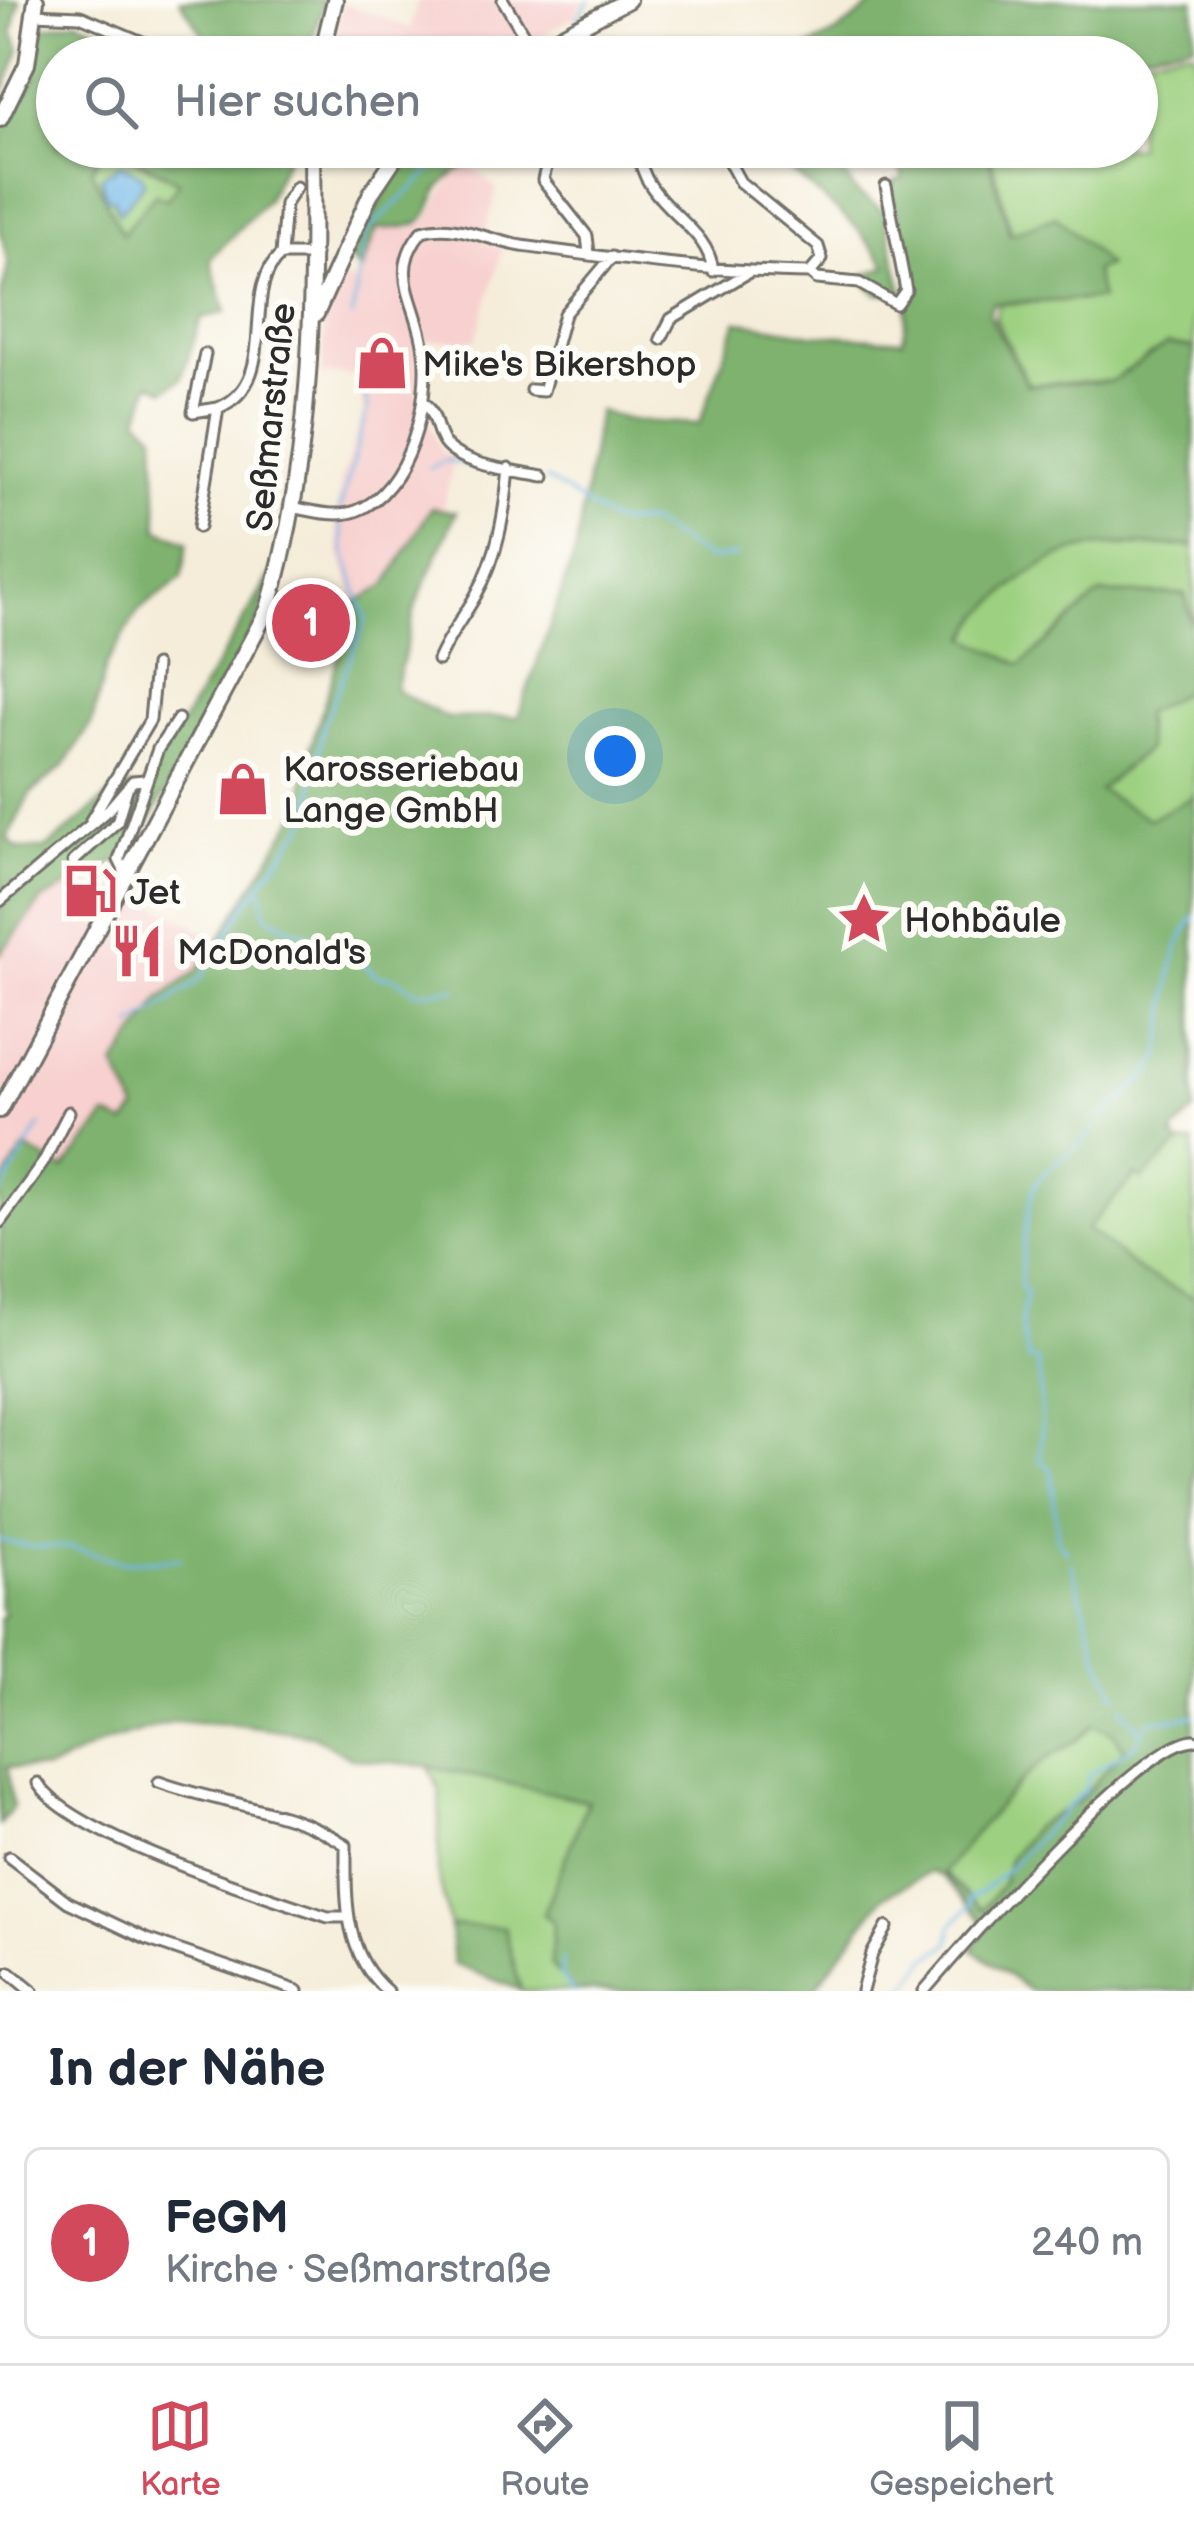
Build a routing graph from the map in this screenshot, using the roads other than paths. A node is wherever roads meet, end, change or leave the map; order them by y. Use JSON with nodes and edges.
{"nodes":[{"id":1,"x":335,"y":0,"type":"edge"},
{"id":2,"x":503,"y":0,"type":"edge"},
{"id":3,"x":628,"y":0,"type":"edge"},
{"id":4,"x":35,"y":7,"type":"edge"},
{"id":5,"x":128,"y":36,"type":"edge"},
{"id":6,"x":326,"y":36,"type":"edge"},
{"id":7,"x":519,"y":36,"type":"edge"},
{"id":8,"x":557,"y":36,"type":"edge"},
{"id":9,"x":0,"y":119,"type":"edge"},
{"id":10,"x":313,"y":168,"type":"edge"},
{"id":11,"x":390,"y":168,"type":"edge"},
{"id":12,"x":546,"y":168,"type":"edge"},
{"id":13,"x":644,"y":168,"type":"edge"},
{"id":14,"x":732,"y":168,"type":"edge"},
{"id":15,"x":886,"y":187,"type":"dead end"},
{"id":16,"x":296,"y":188,"type":"dead end"},
{"id":17,"x":344,"y":246,"type":"junction"},
{"id":18,"x":589,"y":253,"type":"junction"},
{"id":19,"x":281,"y":255,"type":"junction"},
{"id":20,"x":315,"y":255,"type":"junction"},
{"id":21,"x":612,"y":256,"type":"junction"},
{"id":22,"x":713,"y":271,"type":"junction"},
{"id":23,"x":748,"y":272,"type":"junction"},
{"id":24,"x":811,"y":273,"type":"junction"},
{"id":25,"x":314,"y":318,"type":"junction"},
{"id":26,"x":661,"y":339,"type":"dead end"},
{"id":27,"x":206,"y":354,"type":"dead end"},
{"id":28,"x":531,"y":390,"type":"dead end"},
{"id":29,"x":423,"y":401,"type":"junction"},
{"id":30,"x":218,"y":408,"type":"junction"},
{"id":31,"x":509,"y":468,"type":"junction"},
{"id":32,"x":544,"y":476,"type":"dead end"},
{"id":33,"x":292,"y":507,"type":"junction"},
{"id":34,"x":199,"y":527,"type":"dead end"},
{"id":35,"x":438,"y":660,"type":"dead end"},
{"id":36,"x":155,"y":665,"type":"dead end"},
{"id":37,"x":178,"y":719,"type":"dead end"},
{"id":38,"x":145,"y":781,"type":"junction"},
{"id":39,"x":127,"y":789,"type":"junction"},
{"id":40,"x":89,"y":825,"type":"junction"},
{"id":41,"x":73,"y":862,"type":"dead end"},
{"id":42,"x":128,"y":878,"type":"junction"},
{"id":43,"x":0,"y":901,"type":"edge"},
{"id":44,"x":0,"y":1110,"type":"edge"},
{"id":45,"x":69,"y":1112,"type":"dead end"},
{"id":46,"x":0,"y":1222,"type":"edge"},
{"id":47,"x":1194,"y":1740,"type":"edge"},
{"id":48,"x":159,"y":1782,"type":"dead end"},
{"id":49,"x":38,"y":1783,"type":"dead end"},
{"id":50,"x":9,"y":1857,"type":"dead end"},
{"id":51,"x":346,"y":1917,"type":"junction"},
{"id":52,"x":886,"y":1927,"type":"dead end"},
{"id":53,"x":10,"y":1972,"type":"dead end"},
{"id":54,"x":33,"y":1991,"type":"edge"},
{"id":55,"x":298,"y":1991,"type":"edge"},
{"id":56,"x":387,"y":1991,"type":"edge"},
{"id":57,"x":862,"y":1991,"type":"edge"},
{"id":58,"x":924,"y":1991,"type":"edge"}],
"edges":[{"from":1,"to":6,"type":"main road"},
{"from":2,"to":7,"type":"street"},
{"from":3,"to":8,"type":"main road"},
{"from":4,"to":5,"type":"street"},
{"from":4,"to":9,"type":"main road"},
{"from":10,"to":20,"type":"main road","name":"Seßmarstraße"},
{"from":11,"to":17,"type":"main road"},
{"from":12,"to":18,"type":"street"},
{"from":13,"to":22,"type":"street"},
{"from":14,"to":24,"type":"street"},
{"from":15,"to":24,"type":"street"},
{"from":16,"to":19,"type":"street"},
{"from":17,"to":20,"type":"main road"},
{"from":17,"to":25,"type":"main road"},
{"from":18,"to":21,"type":"street"},
{"from":18,"to":29,"type":"street"},
{"from":19,"to":20,"type":"street"},
{"from":19,"to":30,"type":"street"},
{"from":20,"to":25,"type":"main road","name":"Seßmarstraße"},
{"from":21,"to":22,"type":"street"},
{"from":21,"to":28,"type":"street"},
{"from":22,"to":23,"type":"street"},
{"from":23,"to":24,"type":"street"},
{"from":23,"to":26,"type":"street"},
{"from":25,"to":33,"type":"main road","name":"Seßmarstraße"},
{"from":27,"to":30,"type":"street"},
{"from":29,"to":31,"type":"street"},
{"from":29,"to":33,"type":"street"},
{"from":30,"to":34,"type":"street"},
{"from":31,"to":32,"type":"street"},
{"from":31,"to":35,"type":"street"},
{"from":33,"to":42,"type":"main road","name":"Seßmarstraße"},
{"from":36,"to":40,"type":"street"},
{"from":37,"to":38,"type":"street"},
{"from":38,"to":39,"type":"street"},
{"from":38,"to":42,"type":"street"},
{"from":39,"to":40,"type":"street"},
{"from":39,"to":41,"type":"street"},
{"from":40,"to":43,"type":"street"},
{"from":42,"to":44,"type":"main road","name":"Seßmarstraße"},
{"from":45,"to":46,"type":"street"},
{"from":47,"to":58,"type":"street"},
{"from":48,"to":51,"type":"street"},
{"from":49,"to":51,"type":"street"},
{"from":50,"to":55,"type":"street"},
{"from":51,"to":56,"type":"street"},
{"from":52,"to":57,"type":"street"},
{"from":53,"to":54,"type":"street"}]}
